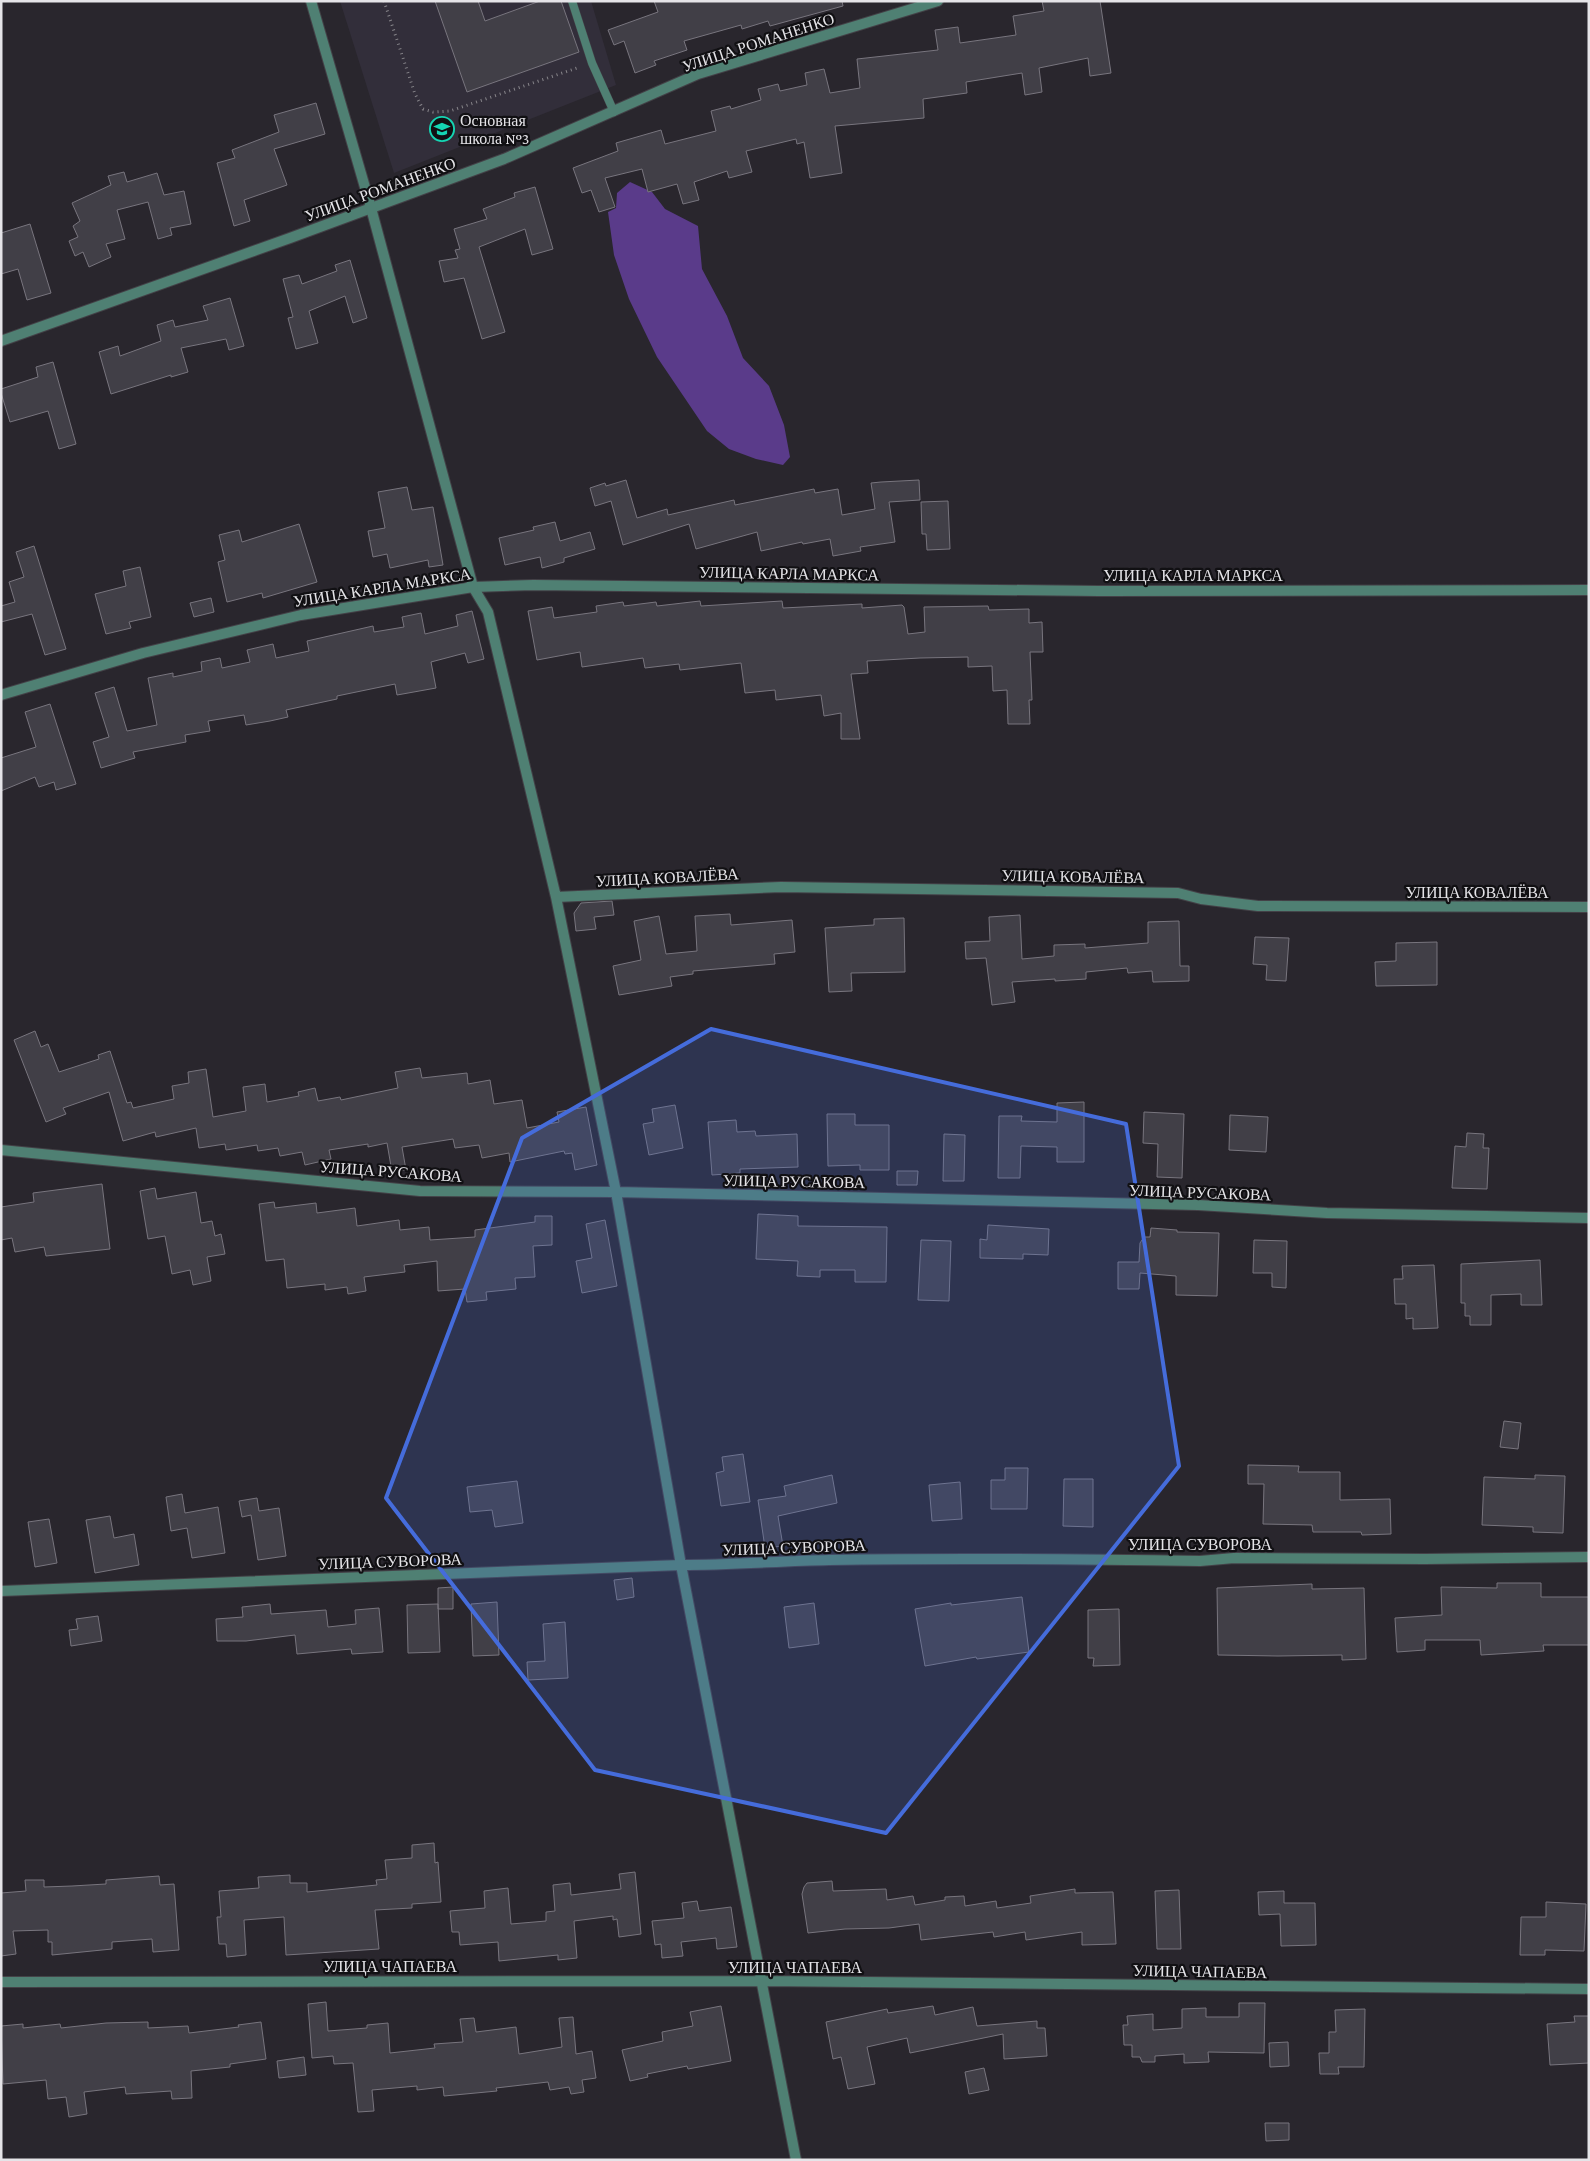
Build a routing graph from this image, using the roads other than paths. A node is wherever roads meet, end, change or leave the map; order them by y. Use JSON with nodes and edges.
{"nodes":[{"id":1,"x":311,"y":1,"type":"edge"},
{"id":2,"x":572,"y":1,"type":"edge"},
{"id":3,"x":938,"y":1,"type":"edge"},
{"id":4,"x":614,"y":112,"type":"junction"},
{"id":5,"x":371,"y":208,"type":"junction"},
{"id":6,"x":1,"y":341,"type":"edge"},
{"id":7,"x":474,"y":586,"type":"junction"},
{"id":8,"x":1589,"y":590,"type":"edge"},
{"id":9,"x":1,"y":695,"type":"edge"},
{"id":10,"x":556,"y":897,"type":"junction"},
{"id":11,"x":1589,"y":908,"type":"edge"},
{"id":12,"x":1,"y":1150,"type":"edge"},
{"id":13,"x":616,"y":1192,"type":"junction"},
{"id":14,"x":1589,"y":1218,"type":"edge"},
{"id":15,"x":1589,"y":1557,"type":"edge"},
{"id":16,"x":682,"y":1565,"type":"junction"},
{"id":17,"x":1,"y":1591,"type":"edge"},
{"id":18,"x":762,"y":1981,"type":"junction"},
{"id":19,"x":1,"y":1982,"type":"edge"},
{"id":20,"x":1589,"y":1989,"type":"edge"},
{"id":21,"x":796,"y":2160,"type":"edge"}],
"edges":[{"from":1,"to":5,"type":"street"},
{"from":2,"to":4,"type":"lane"},
{"from":3,"to":4,"type":"street","name":"УЛИЦА РОМАНЕНКО"},
{"from":4,"to":5,"type":"street","name":"УЛИЦА РОМАНЕНКО"},
{"from":5,"to":6,"type":"street","name":"УЛИЦА РОМАНЕНКО"},
{"from":5,"to":7,"type":"street"},
{"from":7,"to":8,"type":"street","name":"УЛИЦА КАРЛА МАРКСА"},
{"from":7,"to":9,"type":"street","name":"УЛИЦА КАРЛА МАРКСА"},
{"from":7,"to":10,"type":"street"},
{"from":10,"to":11,"type":"street","name":"УЛИЦА КОВАЛЁВА"},
{"from":10,"to":13,"type":"street"},
{"from":12,"to":13,"type":"street","name":"УЛИЦА РУСАКОВА"},
{"from":13,"to":14,"type":"street","name":"УЛИЦА РУСАКОВА"},
{"from":13,"to":16,"type":"street"},
{"from":15,"to":16,"type":"street","name":"УЛИЦА СУВОРОВА"},
{"from":16,"to":17,"type":"street","name":"УЛИЦА СУВОРОВА"},
{"from":16,"to":18,"type":"street"},
{"from":18,"to":19,"type":"street","name":"УЛИЦА ЧАПАЕВА"},
{"from":18,"to":20,"type":"street","name":"УЛИЦА ЧАПАЕВА"},
{"from":18,"to":21,"type":"street"}]}
